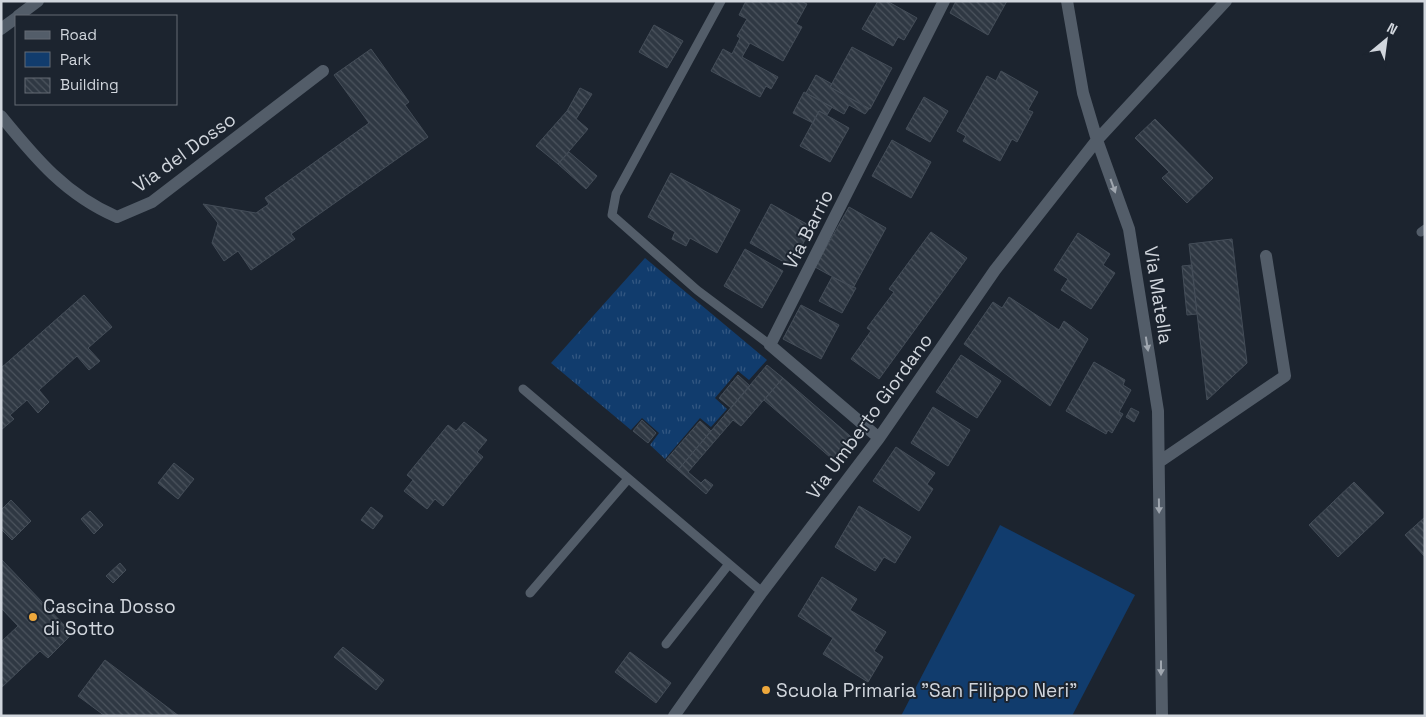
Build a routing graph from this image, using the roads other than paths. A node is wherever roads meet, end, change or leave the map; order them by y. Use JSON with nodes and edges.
{"nodes":[{"id":1,"x":38,"y":1,"type":"edge"},
{"id":2,"x":721,"y":1,"type":"edge"},
{"id":3,"x":944,"y":1,"type":"edge"},
{"id":4,"x":1067,"y":1,"type":"edge"},
{"id":5,"x":1226,"y":1,"type":"edge"},
{"id":6,"x":20,"y":15,"type":"edge"},
{"id":7,"x":15,"y":18,"type":"edge"},
{"id":8,"x":1,"y":29,"type":"edge"},
{"id":9,"x":323,"y":71,"type":"dead end"},
{"id":10,"x":1,"y":116,"type":"edge"},
{"id":11,"x":1097,"y":140,"type":"junction"},
{"id":12,"x":1266,"y":256,"type":"dead end"},
{"id":13,"x":770,"y":345,"type":"junction"},
{"id":14,"x":523,"y":389,"type":"dead end"},
{"id":15,"x":879,"y":438,"type":"junction"},
{"id":16,"x":1159,"y":462,"type":"junction"},
{"id":17,"x":628,"y":479,"type":"junction"},
{"id":18,"x":729,"y":564,"type":"junction"},
{"id":19,"x":762,"y":592,"type":"junction"},
{"id":20,"x":530,"y":593,"type":"dead end"},
{"id":21,"x":666,"y":644,"type":"dead end"},
{"id":22,"x":674,"y":716,"type":"edge"},
{"id":23,"x":1162,"y":716,"type":"edge"}],
"edges":[{"from":1,"to":6,"type":"street"},
{"from":2,"to":13,"type":"lane"},
{"from":3,"to":13,"type":"street","name":"Via Barrio"},
{"from":4,"to":11,"type":"street","name":"Via Matella"},
{"from":5,"to":11,"type":"street","name":"Via Umberto Giordano"},
{"from":7,"to":8,"type":"street"},
{"from":9,"to":10,"type":"street","name":"Via del Dosso"},
{"from":11,"to":15,"type":"street","name":"Via Umberto Giordano"},
{"from":11,"to":16,"type":"street","name":"Via Matella","one_way":true},
{"from":12,"to":16,"type":"street"},
{"from":13,"to":15,"type":"street"},
{"from":14,"to":17,"type":"lane"},
{"from":15,"to":19,"type":"street","name":"Via Umberto Giordano"},
{"from":16,"to":23,"type":"street","name":"Via Matella","one_way":true},
{"from":17,"to":18,"type":"lane"},
{"from":17,"to":20,"type":"lane"},
{"from":18,"to":19,"type":"lane"},
{"from":18,"to":21,"type":"lane"},
{"from":19,"to":22,"type":"street","name":"Via Umberto Giordano"}]}
